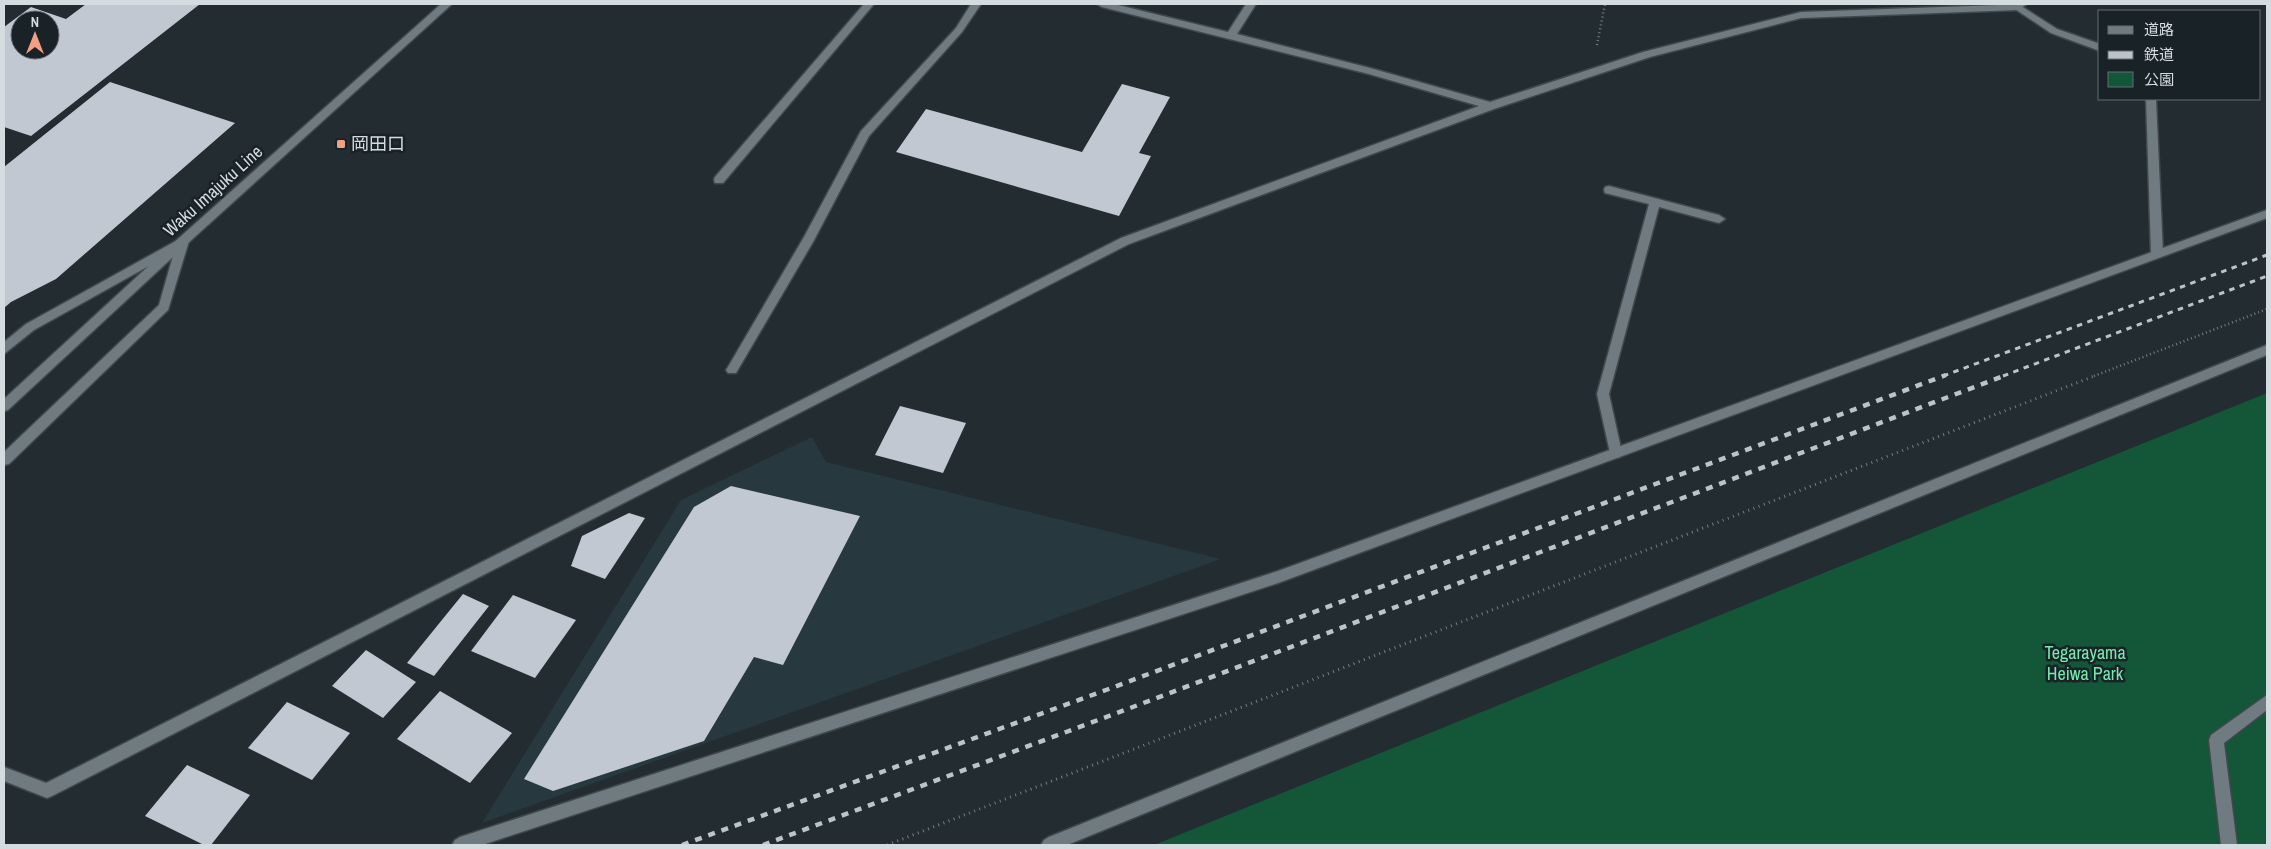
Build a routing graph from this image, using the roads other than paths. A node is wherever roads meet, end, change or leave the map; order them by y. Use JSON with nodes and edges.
{"nodes":[{"id":1,"x":447,"y":4,"type":"edge"},
{"id":2,"x":869,"y":4,"type":"edge"},
{"id":3,"x":976,"y":4,"type":"edge"},
{"id":4,"x":1102,"y":4,"type":"edge"},
{"id":5,"x":1251,"y":4,"type":"edge"},
{"id":6,"x":2020,"y":5,"type":"edge"},
{"id":7,"x":1232,"y":36,"type":"junction"},
{"id":8,"x":2098,"y":47,"type":"edge"},
{"id":9,"x":2151,"y":100,"type":"edge"},
{"id":10,"x":1490,"y":106,"type":"junction"},
{"id":11,"x":719,"y":180,"type":"dead end"},
{"id":12,"x":1610,"y":190,"type":"dead end"},
{"id":13,"x":1655,"y":202,"type":"junction"},
{"id":14,"x":2267,"y":214,"type":"edge"},
{"id":15,"x":1719,"y":219,"type":"dead end"},
{"id":16,"x":183,"y":241,"type":"junction"},
{"id":17,"x":2157,"y":254,"type":"junction"},
{"id":18,"x":4,"y":350,"type":"edge"},
{"id":19,"x":2267,"y":350,"type":"edge"},
{"id":20,"x":732,"y":370,"type":"dead end"},
{"id":21,"x":4,"y":406,"type":"edge"},
{"id":22,"x":1616,"y":453,"type":"junction"},
{"id":23,"x":4,"y":460,"type":"edge"},
{"id":24,"x":2267,"y":702,"type":"edge"},
{"id":25,"x":4,"y":774,"type":"edge"},
{"id":26,"x":460,"y":845,"type":"edge"},
{"id":27,"x":1049,"y":845,"type":"edge"},
{"id":28,"x":2229,"y":845,"type":"edge"}],
"edges":[{"from":1,"to":16,"type":"street","name":"Waku Imajuku Line"},
{"from":2,"to":11,"type":"street"},
{"from":3,"to":20,"type":"street"},
{"from":4,"to":7,"type":"street"},
{"from":5,"to":7,"type":"street"},
{"from":6,"to":8,"type":"street"},
{"from":6,"to":10,"type":"street"},
{"from":7,"to":10,"type":"street"},
{"from":9,"to":17,"type":"street"},
{"from":10,"to":25,"type":"street"},
{"from":12,"to":13,"type":"street"},
{"from":13,"to":15,"type":"street"},
{"from":13,"to":22,"type":"street"},
{"from":14,"to":17,"type":"street"},
{"from":16,"to":18,"type":"street"},
{"from":16,"to":21,"type":"street","name":"Waku Imajuku Line"},
{"from":16,"to":23,"type":"street"},
{"from":17,"to":22,"type":"street"},
{"from":19,"to":27,"type":"street"},
{"from":22,"to":26,"type":"street"},
{"from":24,"to":28,"type":"street"}]}
